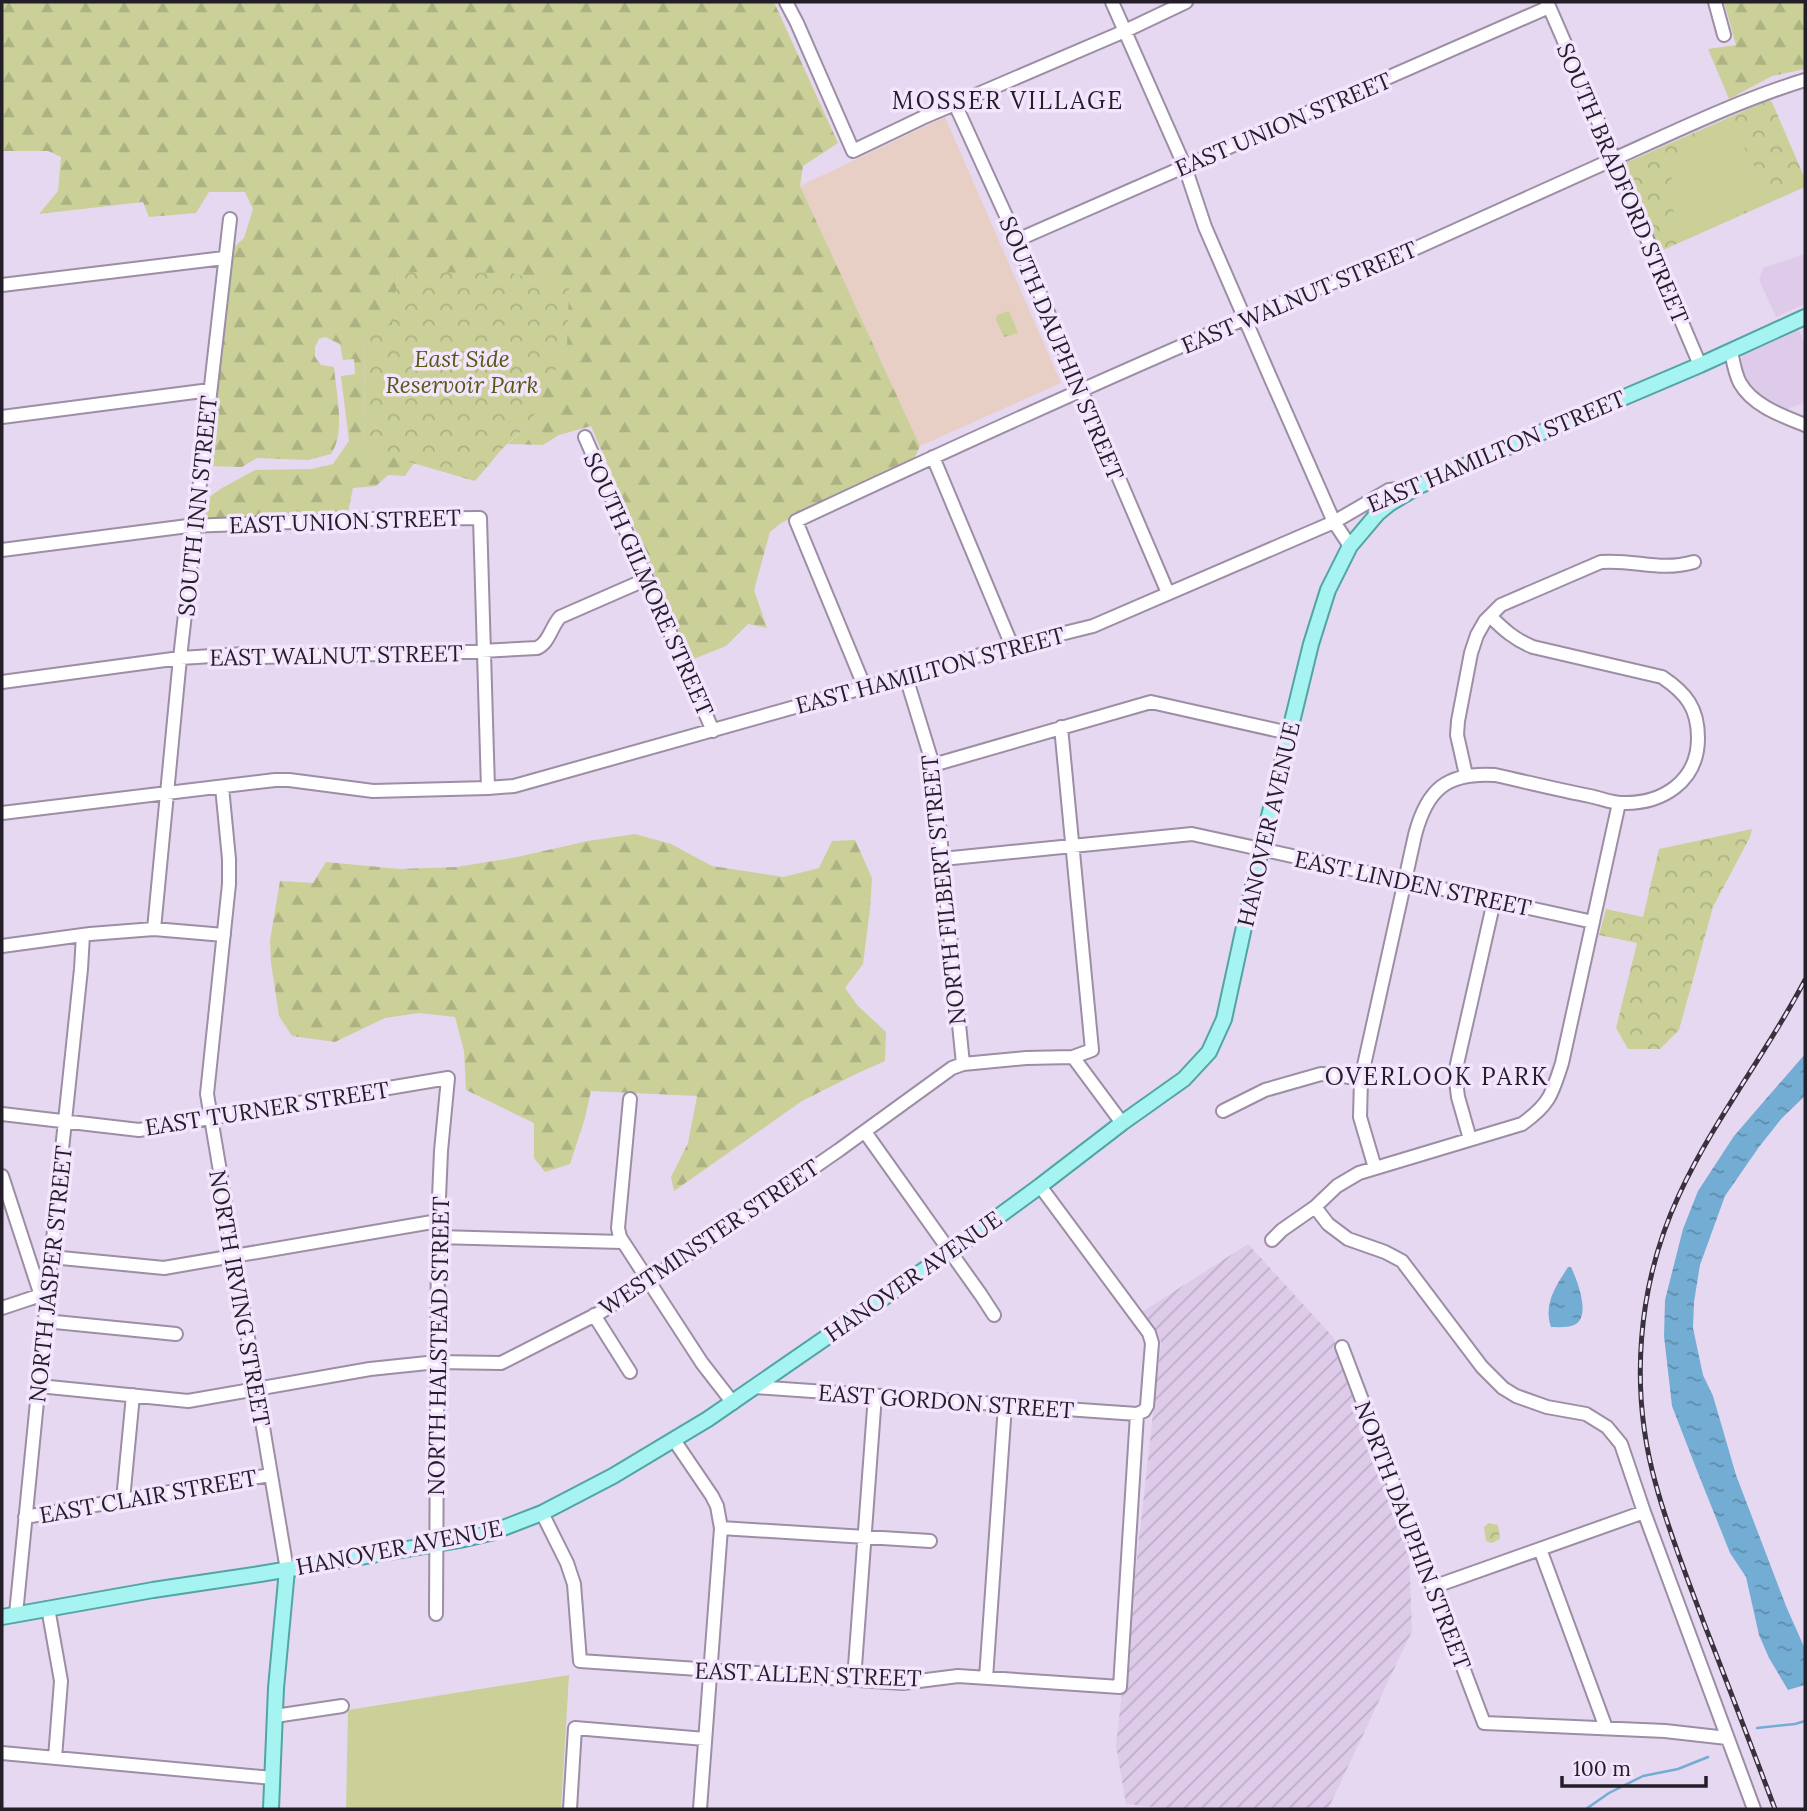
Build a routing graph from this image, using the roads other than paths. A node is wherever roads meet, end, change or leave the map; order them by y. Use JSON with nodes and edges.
{"nodes":[{"id":1,"x":786,"y":2,"type":"edge"},
{"id":2,"x":1112,"y":2,"type":"edge"},
{"id":3,"x":1186,"y":2,"type":"edge"},
{"id":4,"x":1715,"y":2,"type":"edge"},
{"id":5,"x":1548,"y":5,"type":"edge"},
{"id":6,"x":1125,"y":31,"type":"junction"},
{"id":7,"x":1724,"y":35,"type":"dead end"},
{"id":8,"x":1805,"y":80,"type":"edge"},
{"id":9,"x":955,"y":104,"type":"junction"},
{"id":10,"x":1615,"y":159,"type":"junction"},
{"id":11,"x":1185,"y":167,"type":"junction"},
{"id":12,"x":230,"y":219,"type":"dead end"},
{"id":13,"x":1017,"y":240,"type":"junction"},
{"id":14,"x":225,"y":258,"type":"junction"},
{"id":15,"x":2,"y":285,"type":"edge"},
{"id":16,"x":1805,"y":317,"type":"edge"},
{"id":17,"x":1245,"y":319,"type":"junction"},
{"id":18,"x":1731,"y":351,"type":"junction"},
{"id":19,"x":1700,"y":365,"type":"junction"},
{"id":20,"x":210,"y":390,"type":"junction"},
{"id":21,"x":1081,"y":391,"type":"junction"},
{"id":22,"x":2,"y":418,"type":"edge"},
{"id":23,"x":1805,"y":425,"type":"edge"},
{"id":24,"x":585,"y":437,"type":"dead end"},
{"id":25,"x":933,"y":457,"type":"junction"},
{"id":26,"x":1419,"y":486,"type":"junction"},
{"id":27,"x":1334,"y":522,"type":"junction"},
{"id":28,"x":195,"y":526,"type":"junction"},
{"id":29,"x":1350,"y":546,"type":"junction"},
{"id":30,"x":2,"y":550,"type":"edge"},
{"id":31,"x":1694,"y":562,"type":"dead end"},
{"id":32,"x":647,"y":579,"type":"junction"},
{"id":33,"x":1168,"y":593,"type":"junction"},
{"id":34,"x":1490,"y":616,"type":"junction"},
{"id":35,"x":1012,"y":646,"type":"junction"},
{"id":36,"x":483,"y":652,"type":"junction"},
{"id":37,"x":180,"y":658,"type":"junction"},
{"id":38,"x":906,"y":677,"type":"junction"},
{"id":39,"x":2,"y":682,"type":"edge"},
{"id":40,"x":865,"y":688,"type":"junction"},
{"id":41,"x":1061,"y":727,"type":"junction"},
{"id":42,"x":713,"y":730,"type":"junction"},
{"id":43,"x":1289,"y":733,"type":"junction"},
{"id":44,"x":933,"y":765,"type":"junction"},
{"id":45,"x":1466,"y":775,"type":"junction"},
{"id":46,"x":222,"y":787,"type":"junction"},
{"id":47,"x":488,"y":788,"type":"junction"},
{"id":48,"x":166,"y":793,"type":"junction"},
{"id":49,"x":1619,"y":803,"type":"junction"},
{"id":50,"x":2,"y":813,"type":"edge"},
{"id":51,"x":1073,"y":846,"type":"junction"},
{"id":52,"x":1261,"y":849,"type":"junction"},
{"id":53,"x":942,"y":859,"type":"junction"},
{"id":54,"x":1405,"y":881,"type":"junction"},
{"id":55,"x":1494,"y":901,"type":"junction"},
{"id":56,"x":1593,"y":922,"type":"junction"},
{"id":57,"x":154,"y":929,"type":"junction"},
{"id":58,"x":83,"y":935,"type":"junction"},
{"id":59,"x":224,"y":935,"type":"junction"},
{"id":60,"x":2,"y":946,"type":"edge"},
{"id":61,"x":1073,"y":1057,"type":"junction"},
{"id":62,"x":962,"y":1064,"type":"junction"},
{"id":63,"x":448,"y":1079,"type":"joint"},
{"id":64,"x":1361,"y":1079,"type":"junction"},
{"id":65,"x":630,"y":1099,"type":"dead end"},
{"id":66,"x":1223,"y":1111,"type":"dead end"},
{"id":67,"x":2,"y":1114,"type":"edge"},
{"id":68,"x":210,"y":1118,"type":"junction"},
{"id":69,"x":65,"y":1122,"type":"junction"},
{"id":70,"x":1122,"y":1124,"type":"junction"},
{"id":71,"x":864,"y":1132,"type":"junction"},
{"id":72,"x":1470,"y":1139,"type":"junction"},
{"id":73,"x":1376,"y":1168,"type":"junction"},
{"id":74,"x":2,"y":1176,"type":"edge"},
{"id":75,"x":1040,"y":1186,"type":"junction"},
{"id":76,"x":1315,"y":1207,"type":"junction"},
{"id":77,"x":438,"y":1221,"type":"junction"},
{"id":78,"x":438,"y":1237,"type":"junction"},
{"id":79,"x":1272,"y":1240,"type":"dead end"},
{"id":80,"x":622,"y":1242,"type":"junction"},
{"id":81,"x":950,"y":1252,"type":"junction"},
{"id":82,"x":51,"y":1256,"type":"junction"},
{"id":83,"x":234,"y":1256,"type":"junction"},
{"id":84,"x":647,"y":1281,"type":"junction"},
{"id":85,"x":41,"y":1296,"type":"junction"},
{"id":86,"x":2,"y":1308,"type":"edge"},
{"id":87,"x":594,"y":1315,"type":"junction"},
{"id":88,"x":994,"y":1315,"type":"dead end"},
{"id":89,"x":46,"y":1316,"type":"junction"},
{"id":90,"x":176,"y":1334,"type":"dead end"},
{"id":91,"x":1342,"y":1347,"type":"dead end"},
{"id":92,"x":437,"y":1362,"type":"junction"},
{"id":93,"x":630,"y":1372,"type":"dead end"},
{"id":94,"x":39,"y":1386,"type":"junction"},
{"id":95,"x":755,"y":1387,"type":"junction"},
{"id":96,"x":256,"y":1389,"type":"junction"},
{"id":97,"x":133,"y":1395,"type":"junction"},
{"id":98,"x":875,"y":1395,"type":"junction"},
{"id":99,"x":733,"y":1403,"type":"junction"},
{"id":100,"x":1005,"y":1405,"type":"junction"},
{"id":101,"x":1138,"y":1414,"type":"junction"},
{"id":102,"x":674,"y":1440,"type":"junction"},
{"id":103,"x":270,"y":1475,"type":"junction"},
{"id":104,"x":123,"y":1500,"type":"junction"},
{"id":105,"x":1644,"y":1512,"type":"junction"},
{"id":106,"x":542,"y":1513,"type":"junction"},
{"id":107,"x":25,"y":1517,"type":"junction"},
{"id":108,"x":721,"y":1528,"type":"junction"},
{"id":109,"x":864,"y":1538,"type":"junction"},
{"id":110,"x":930,"y":1541,"type":"dead end"},
{"id":111,"x":437,"y":1544,"type":"junction"},
{"id":112,"x":1540,"y":1549,"type":"junction"},
{"id":113,"x":287,"y":1570,"type":"junction"},
{"id":114,"x":1433,"y":1587,"type":"junction"},
{"id":115,"x":48,"y":1608,"type":"junction"},
{"id":116,"x":436,"y":1614,"type":"dead end"},
{"id":117,"x":9,"y":1615,"type":"edge"},
{"id":118,"x":710,"y":1671,"type":"junction"},
{"id":119,"x":986,"y":1678,"type":"junction"},
{"id":120,"x":854,"y":1680,"type":"junction"},
{"id":121,"x":342,"y":1706,"type":"dead end"},
{"id":122,"x":275,"y":1716,"type":"junction"},
{"id":123,"x":1606,"y":1728,"type":"junction"},
{"id":124,"x":1727,"y":1738,"type":"junction"},
{"id":125,"x":705,"y":1739,"type":"junction"},
{"id":126,"x":2,"y":1753,"type":"edge"},
{"id":127,"x":54,"y":1758,"type":"junction"},
{"id":128,"x":272,"y":1778,"type":"junction"},
{"id":129,"x":271,"y":1809,"type":"edge"},
{"id":130,"x":570,"y":1809,"type":"edge"},
{"id":131,"x":700,"y":1809,"type":"edge"},
{"id":132,"x":1754,"y":1809,"type":"edge"}],
"edges":[{"from":1,"to":9,"type":"street"},
{"from":2,"to":6,"type":"street"},
{"from":3,"to":6,"type":"street"},
{"from":4,"to":7,"type":"street"},
{"from":5,"to":10,"type":"street","name":"SOUTH BRADFORD STREET"},
{"from":5,"to":11,"type":"street","name":"EAST UNION STREET"},
{"from":6,"to":9,"type":"street"},
{"from":6,"to":11,"type":"street"},
{"from":8,"to":10,"type":"street","name":"EAST WALNUT STREET"},
{"from":9,"to":13,"type":"street","name":"SOUTH DAUPHIN STREET"},
{"from":10,"to":17,"type":"street","name":"EAST WALNUT STREET"},
{"from":10,"to":19,"type":"street","name":"SOUTH BRADFORD STREET"},
{"from":11,"to":13,"type":"street","name":"EAST UNION STREET"},
{"from":11,"to":17,"type":"street"},
{"from":12,"to":14,"type":"street","name":"SOUTH INN STREET"},
{"from":13,"to":21,"type":"street","name":"SOUTH DAUPHIN STREET"},
{"from":14,"to":15,"type":"street"},
{"from":14,"to":20,"type":"street","name":"SOUTH INN STREET"},
{"from":16,"to":18,"type":"main road","name":"EAST HAMILTON STREET"},
{"from":17,"to":21,"type":"street","name":"EAST WALNUT STREET"},
{"from":17,"to":27,"type":"street"},
{"from":18,"to":19,"type":"main road","name":"EAST HAMILTON STREET"},
{"from":18,"to":23,"type":"street"},
{"from":19,"to":26,"type":"main road","name":"EAST HAMILTON STREET"},
{"from":20,"to":22,"type":"street"},
{"from":20,"to":28,"type":"street","name":"SOUTH INN STREET"},
{"from":21,"to":25,"type":"street","name":"EAST WALNUT STREET"},
{"from":21,"to":33,"type":"street","name":"SOUTH DAUPHIN STREET"},
{"from":24,"to":32,"type":"street","name":"SOUTH GILMORE STREET"},
{"from":25,"to":35,"type":"street"},
{"from":25,"to":40,"type":"street","name":"EAST WALNUT STREET"},
{"from":26,"to":27,"type":"street","name":"EAST HAMILTON STREET"},
{"from":26,"to":29,"type":"main road","name":"HANOVER AVENUE"},
{"from":27,"to":29,"type":"street"},
{"from":27,"to":33,"type":"street","name":"EAST HAMILTON STREET"},
{"from":28,"to":30,"type":"street","name":"EAST UNION STREET"},
{"from":28,"to":36,"type":"street","name":"EAST UNION STREET"},
{"from":28,"to":37,"type":"street","name":"SOUTH INN STREET"},
{"from":29,"to":43,"type":"main road","name":"HANOVER AVENUE"},
{"from":31,"to":34,"type":"street"},
{"from":32,"to":36,"type":"street","name":"EAST WALNUT STREET"},
{"from":32,"to":42,"type":"street","name":"SOUTH GILMORE STREET"},
{"from":33,"to":35,"type":"street","name":"EAST HAMILTON STREET"},
{"from":34,"to":45,"type":"street"},
{"from":34,"to":49,"type":"street"},
{"from":35,"to":38,"type":"street","name":"EAST HAMILTON STREET"},
{"from":36,"to":37,"type":"street","name":"EAST WALNUT STREET"},
{"from":36,"to":47,"type":"street"},
{"from":37,"to":39,"type":"street","name":"EAST WALNUT STREET"},
{"from":37,"to":48,"type":"street","name":"SOUTH INN STREET"},
{"from":38,"to":40,"type":"street","name":"EAST HAMILTON STREET"},
{"from":38,"to":44,"type":"street","name":"NORTH FILBERT STREET"},
{"from":40,"to":42,"type":"street","name":"EAST HAMILTON STREET"},
{"from":41,"to":43,"type":"street"},
{"from":41,"to":44,"type":"street"},
{"from":41,"to":51,"type":"street"},
{"from":42,"to":47,"type":"street","name":"EAST HAMILTON STREET"},
{"from":43,"to":52,"type":"main road","name":"HANOVER AVENUE"},
{"from":44,"to":53,"type":"street","name":"NORTH FILBERT STREET"},
{"from":45,"to":49,"type":"street"},
{"from":45,"to":54,"type":"street"},
{"from":46,"to":47,"type":"street","name":"EAST HAMILTON STREET"},
{"from":46,"to":48,"type":"street","name":"EAST HAMILTON STREET"},
{"from":46,"to":59,"type":"street","name":"NORTH IRVING STREET"},
{"from":48,"to":50,"type":"street","name":"EAST HAMILTON STREET"},
{"from":48,"to":57,"type":"street","name":"SOUTH INN STREET"},
{"from":49,"to":56,"type":"street"},
{"from":51,"to":52,"type":"street","name":"EAST LINDEN STREET"},
{"from":51,"to":53,"type":"street","name":"EAST LINDEN STREET"},
{"from":51,"to":61,"type":"street"},
{"from":52,"to":54,"type":"street","name":"EAST LINDEN STREET"},
{"from":52,"to":70,"type":"main road","name":"HANOVER AVENUE"},
{"from":53,"to":62,"type":"street","name":"NORTH FILBERT STREET"},
{"from":54,"to":55,"type":"street","name":"EAST LINDEN STREET"},
{"from":54,"to":64,"type":"street"},
{"from":55,"to":56,"type":"street","name":"EAST LINDEN STREET"},
{"from":55,"to":72,"type":"street"},
{"from":56,"to":72,"type":"street"},
{"from":57,"to":58,"type":"street"},
{"from":57,"to":59,"type":"street"},
{"from":58,"to":60,"type":"street"},
{"from":58,"to":69,"type":"street","name":"NORTH JASPER STREET"},
{"from":59,"to":68,"type":"street","name":"NORTH IRVING STREET"},
{"from":61,"to":62,"type":"street"},
{"from":61,"to":70,"type":"street"},
{"from":62,"to":71,"type":"street","name":"WESTMINSTER STREET"},
{"from":63,"to":68,"type":"street","name":"EAST TURNER STREET"},
{"from":63,"to":77,"type":"street","name":"NORTH HALSTEAD STREET"},
{"from":64,"to":66,"type":"street"},
{"from":64,"to":73,"type":"street"},
{"from":65,"to":80,"type":"street"},
{"from":67,"to":69,"type":"street","name":"EAST TURNER STREET"},
{"from":68,"to":69,"type":"street","name":"EAST TURNER STREET"},
{"from":68,"to":83,"type":"street","name":"NORTH IRVING STREET"},
{"from":69,"to":82,"type":"street","name":"NORTH JASPER STREET"},
{"from":70,"to":75,"type":"main road","name":"HANOVER AVENUE"},
{"from":71,"to":81,"type":"street"},
{"from":71,"to":84,"type":"street","name":"WESTMINSTER STREET"},
{"from":72,"to":73,"type":"street"},
{"from":73,"to":76,"type":"street"},
{"from":74,"to":85,"type":"street"},
{"from":75,"to":81,"type":"main road","name":"HANOVER AVENUE"},
{"from":75,"to":101,"type":"street"},
{"from":76,"to":79,"type":"street"},
{"from":76,"to":105,"type":"street"},
{"from":77,"to":78,"type":"street","name":"NORTH HALSTEAD STREET"},
{"from":77,"to":83,"type":"street"},
{"from":78,"to":80,"type":"street"},
{"from":78,"to":92,"type":"street","name":"NORTH HALSTEAD STREET"},
{"from":80,"to":84,"type":"street"},
{"from":81,"to":88,"type":"street"},
{"from":81,"to":95,"type":"main road","name":"HANOVER AVENUE"},
{"from":82,"to":83,"type":"street"},
{"from":82,"to":89,"type":"street","name":"NORTH JASPER STREET"},
{"from":83,"to":96,"type":"street","name":"NORTH IRVING STREET"},
{"from":84,"to":87,"type":"street","name":"WESTMINSTER STREET"},
{"from":84,"to":99,"type":"street"},
{"from":85,"to":86,"type":"street"},
{"from":85,"to":89,"type":"street"},
{"from":87,"to":92,"type":"street","name":"WESTMINSTER STREET"},
{"from":87,"to":93,"type":"street"},
{"from":89,"to":90,"type":"street"},
{"from":89,"to":94,"type":"street","name":"NORTH JASPER STREET"},
{"from":91,"to":114,"type":"street","name":"NORTH DAUPHIN STREET"},
{"from":92,"to":96,"type":"street"},
{"from":92,"to":111,"type":"street","name":"NORTH HALSTEAD STREET"},
{"from":94,"to":97,"type":"street"},
{"from":94,"to":107,"type":"street","name":"NORTH JASPER STREET"},
{"from":95,"to":98,"type":"street","name":"EAST GORDON STREET"},
{"from":95,"to":99,"type":"main road","name":"HANOVER AVENUE"},
{"from":96,"to":97,"type":"street"},
{"from":96,"to":103,"type":"street","name":"NORTH IRVING STREET"},
{"from":97,"to":104,"type":"street"},
{"from":98,"to":100,"type":"street","name":"EAST GORDON STREET"},
{"from":98,"to":109,"type":"street"},
{"from":99,"to":102,"type":"main road","name":"HANOVER AVENUE"},
{"from":100,"to":101,"type":"street","name":"EAST GORDON STREET"},
{"from":100,"to":119,"type":"street"},
{"from":101,"to":119,"type":"street","name":"EAST ALLEN STREET"},
{"from":102,"to":106,"type":"main road","name":"HANOVER AVENUE"},
{"from":102,"to":108,"type":"street"},
{"from":103,"to":104,"type":"street","name":"EAST CLAIR STREET"},
{"from":103,"to":113,"type":"street","name":"NORTH IRVING STREET"},
{"from":104,"to":107,"type":"street","name":"EAST CLAIR STREET"},
{"from":105,"to":112,"type":"street"},
{"from":105,"to":124,"type":"street"},
{"from":106,"to":111,"type":"main road","name":"HANOVER AVENUE"},
{"from":106,"to":118,"type":"street","name":"EAST ALLEN STREET"},
{"from":107,"to":117,"type":"street","name":"NORTH JASPER STREET"},
{"from":108,"to":109,"type":"street"},
{"from":108,"to":118,"type":"street"},
{"from":109,"to":110,"type":"street"},
{"from":109,"to":120,"type":"street"},
{"from":111,"to":113,"type":"main road","name":"HANOVER AVENUE"},
{"from":111,"to":116,"type":"street","name":"NORTH HALSTEAD STREET"},
{"from":112,"to":114,"type":"street"},
{"from":112,"to":123,"type":"street"},
{"from":113,"to":115,"type":"main road","name":"HANOVER AVENUE"},
{"from":113,"to":122,"type":"main road","name":"NORTH IRVING STREET"},
{"from":114,"to":123,"type":"street","name":"NORTH DAUPHIN STREET"},
{"from":115,"to":117,"type":"main road","name":"HANOVER AVENUE"},
{"from":115,"to":127,"type":"street"},
{"from":118,"to":120,"type":"street","name":"EAST ALLEN STREET"},
{"from":118,"to":125,"type":"street"},
{"from":119,"to":120,"type":"street","name":"EAST ALLEN STREET"},
{"from":121,"to":122,"type":"street"},
{"from":122,"to":128,"type":"main road","name":"NORTH IRVING STREET"},
{"from":123,"to":124,"type":"street"},
{"from":124,"to":132,"type":"street"},
{"from":125,"to":130,"type":"street"},
{"from":125,"to":131,"type":"street"},
{"from":126,"to":127,"type":"street"},
{"from":127,"to":128,"type":"street"},
{"from":128,"to":129,"type":"main road","name":"NORTH IRVING STREET"}]}
